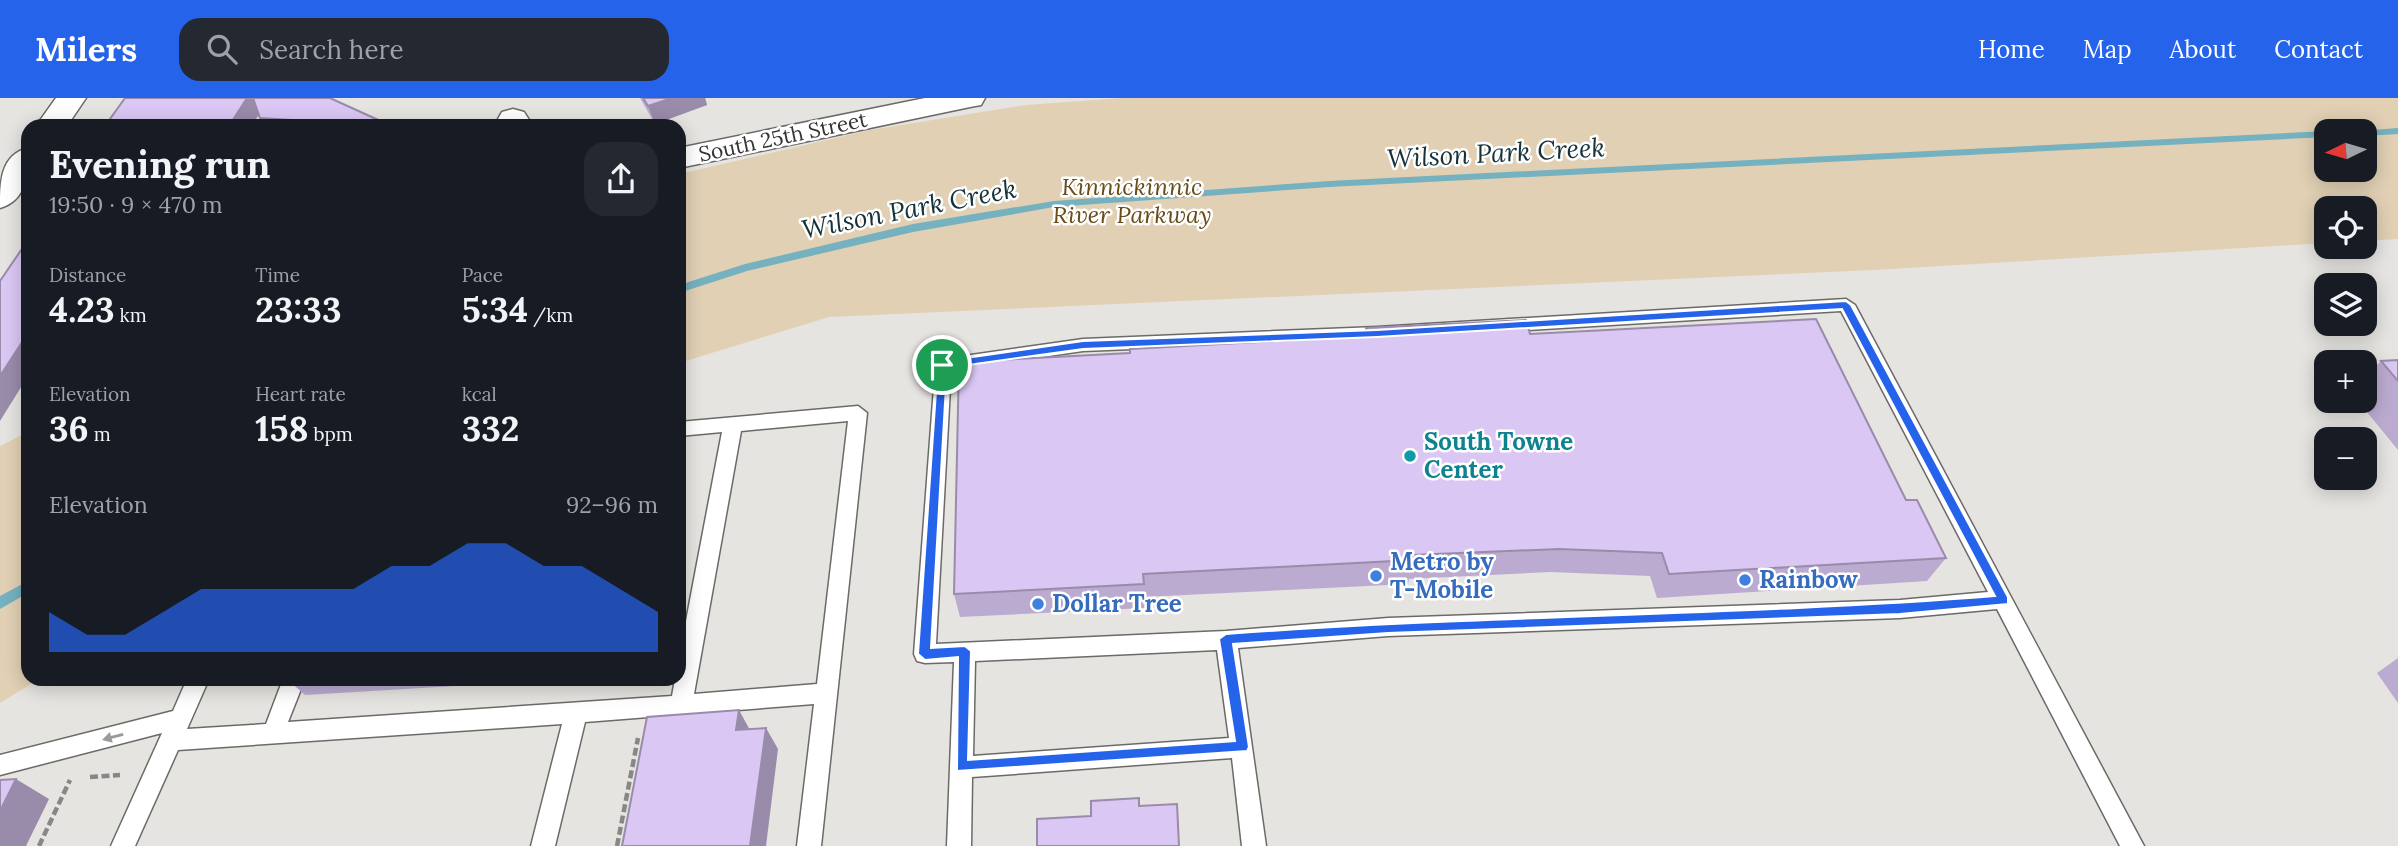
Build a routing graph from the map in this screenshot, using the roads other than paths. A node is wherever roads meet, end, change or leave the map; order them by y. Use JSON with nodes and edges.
{"nodes":[{"id":1,"x":71,"y":98,"type":"edge"},
{"id":2,"x":970,"y":98,"type":"edge"},
{"id":3,"x":56,"y":119,"type":"edge"},
{"id":4,"x":686,"y":157,"type":"edge"},
{"id":5,"x":16,"y":167,"type":"edge"},
{"id":6,"x":0,"y":197,"type":"edge"},
{"id":7,"x":733,"y":424,"type":"junction"},
{"id":8,"x":686,"y":428,"type":"edge"},
{"id":9,"x":2003,"y":600,"type":"junction"},
{"id":10,"x":1226,"y":639,"type":"junction"},
{"id":11,"x":965,"y":651,"type":"junction"},
{"id":12,"x":686,"y":678,"type":"edge"},
{"id":13,"x":195,"y":686,"type":"edge"},
{"id":14,"x":291,"y":686,"type":"edge"},
{"id":15,"x":685,"y":686,"type":"edge"},
{"id":16,"x":827,"y":693,"type":"junction"},
{"id":17,"x":681,"y":705,"type":"junction"},
{"id":18,"x":576,"y":713,"type":"junction"},
{"id":19,"x":174,"y":730,"type":"junction"},
{"id":20,"x":273,"y":733,"type":"junction"},
{"id":21,"x":1242,"y":747,"type":"junction"},
{"id":22,"x":0,"y":765,"type":"edge"},
{"id":23,"x":961,"y":767,"type":"junction"},
{"id":24,"x":123,"y":846,"type":"edge"},
{"id":25,"x":543,"y":846,"type":"edge"},
{"id":26,"x":809,"y":846,"type":"edge"},
{"id":27,"x":959,"y":846,"type":"edge"},
{"id":28,"x":1254,"y":846,"type":"edge"},
{"id":29,"x":2132,"y":846,"type":"edge"}],
"edges":[{"from":1,"to":3,"type":"street"},
{"from":2,"to":4,"type":"street","name":"South 25th Street"},
{"from":5,"to":6,"type":"street"},
{"from":7,"to":8,"type":"lane"},
{"from":7,"to":12,"type":"lane"},
{"from":7,"to":16,"type":"lane"},
{"from":9,"to":10,"type":"lane"},
{"from":9,"to":11,"type":"lane"},
{"from":9,"to":29,"type":"lane"},
{"from":10,"to":11,"type":"lane"},
{"from":10,"to":21,"type":"lane"},
{"from":11,"to":23,"type":"lane"},
{"from":13,"to":19,"type":"lane"},
{"from":14,"to":20,"type":"lane"},
{"from":15,"to":17,"type":"lane"},
{"from":16,"to":17,"type":"lane"},
{"from":16,"to":26,"type":"lane"},
{"from":17,"to":18,"type":"lane"},
{"from":18,"to":20,"type":"lane"},
{"from":18,"to":25,"type":"lane"},
{"from":19,"to":20,"type":"lane"},
{"from":19,"to":22,"type":"lane","one_way":true},
{"from":19,"to":24,"type":"lane"},
{"from":21,"to":23,"type":"lane"},
{"from":21,"to":28,"type":"lane"},
{"from":23,"to":27,"type":"lane"}]}
